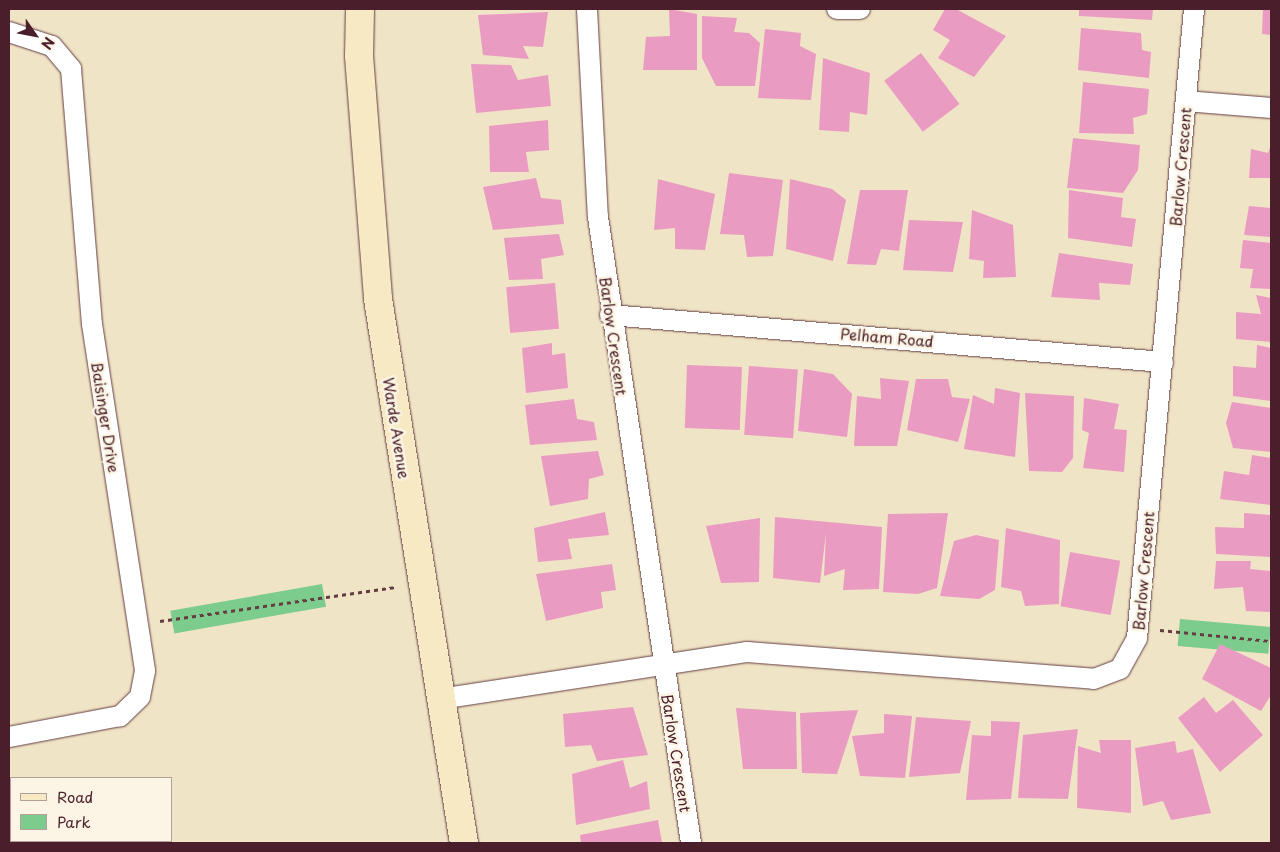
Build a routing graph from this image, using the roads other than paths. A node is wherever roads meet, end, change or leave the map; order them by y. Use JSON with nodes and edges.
{"nodes":[{"id":1,"x":360,"y":9,"type":"edge"},
{"id":2,"x":587,"y":9,"type":"edge"},
{"id":3,"x":837,"y":9,"type":"edge"},
{"id":4,"x":860,"y":9,"type":"edge"},
{"id":5,"x":1194,"y":9,"type":"edge"},
{"id":6,"x":9,"y":32,"type":"edge"},
{"id":7,"x":1186,"y":100,"type":"junction"},
{"id":8,"x":1271,"y":108,"type":"edge"},
{"id":9,"x":610,"y":315,"type":"junction"},
{"id":10,"x":1163,"y":362,"type":"junction"},
{"id":11,"x":663,"y":662,"type":"junction"},
{"id":12,"x":440,"y":698,"type":"junction"},
{"id":13,"x":9,"y":737,"type":"edge"},
{"id":14,"x":464,"y":843,"type":"edge"},
{"id":15,"x":691,"y":843,"type":"edge"}],
"edges":[{"from":1,"to":12,"type":"main road","name":"Warde Avenue"},
{"from":2,"to":9,"type":"street","name":"Barlow Crescent"},
{"from":3,"to":4,"type":"street"},
{"from":5,"to":7,"type":"street","name":"Barlow Crescent"},
{"from":6,"to":13,"type":"street","name":"Baisinger Drive"},
{"from":7,"to":8,"type":"street"},
{"from":7,"to":10,"type":"street","name":"Barlow Crescent"},
{"from":9,"to":10,"type":"street","name":"Pelham Road"},
{"from":9,"to":11,"type":"street","name":"Barlow Crescent"},
{"from":10,"to":11,"type":"street","name":"Barlow Crescent"},
{"from":11,"to":12,"type":"street","name":"Barlow Crescent"},
{"from":11,"to":15,"type":"street","name":"Barlow Crescent"},
{"from":12,"to":14,"type":"main road","name":"Warde Avenue"}]}
